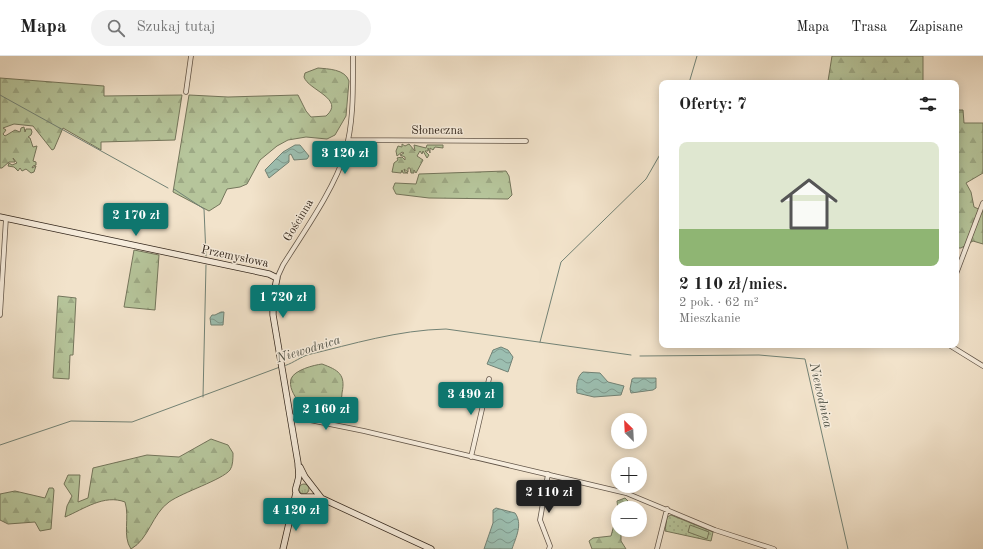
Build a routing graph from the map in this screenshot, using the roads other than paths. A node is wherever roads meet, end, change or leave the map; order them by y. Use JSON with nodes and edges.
{"nodes":[{"id":1,"x":191,"y":56,"type":"edge"},
{"id":2,"x":353,"y":56,"type":"edge"},
{"id":3,"x":186,"y":92,"type":"dead end"},
{"id":4,"x":348,"y":140,"type":"junction"},
{"id":5,"x":526,"y":141,"type":"dead end"},
{"id":6,"x":983,"y":202,"type":"edge"},
{"id":7,"x":3,"y":218,"type":"edge"},
{"id":8,"x":959,"y":266,"type":"edge"},
{"id":9,"x":277,"y":278,"type":"junction"},
{"id":10,"x":0,"y":315,"type":"edge"},
{"id":11,"x":954,"y":348,"type":"edge"},
{"id":12,"x":983,"y":366,"type":"edge"},
{"id":13,"x":489,"y":379,"type":"dead end"},
{"id":14,"x":290,"y":416,"type":"junction"},
{"id":15,"x":471,"y":457,"type":"junction"},
{"id":16,"x":298,"y":463,"type":"junction"},
{"id":17,"x":548,"y":474,"type":"junction"},
{"id":18,"x":298,"y":481,"type":"junction"},
{"id":19,"x":309,"y":481,"type":"junction"},
{"id":20,"x":312,"y":487,"type":"junction"},
{"id":21,"x":296,"y":492,"type":"junction"},
{"id":22,"x":305,"y":497,"type":"junction"},
{"id":23,"x":323,"y":499,"type":"junction"},
{"id":24,"x":666,"y":510,"type":"junction"},
{"id":25,"x":291,"y":511,"type":"junction"},
{"id":26,"x":283,"y":549,"type":"edge"},
{"id":27,"x":430,"y":549,"type":"edge"},
{"id":28,"x":549,"y":549,"type":"edge"},
{"id":29,"x":657,"y":549,"type":"edge"},
{"id":30,"x":774,"y":549,"type":"edge"}],
"edges":[{"from":1,"to":3,"type":"street"},
{"from":2,"to":4,"type":"street","name":"Gościnna"},
{"from":4,"to":5,"type":"street","name":"Słoneczna"},
{"from":4,"to":9,"type":"street","name":"Gościnna"},
{"from":6,"to":8,"type":"street"},
{"from":7,"to":9,"type":"street","name":"Przemysłowa"},
{"from":7,"to":10,"type":"street"},
{"from":9,"to":14,"type":"street"},
{"from":11,"to":12,"type":"street"},
{"from":13,"to":15,"type":"street"},
{"from":14,"to":15,"type":"street"},
{"from":14,"to":16,"type":"street"},
{"from":15,"to":17,"type":"street"},
{"from":16,"to":18,"type":"street"},
{"from":16,"to":19,"type":"street"},
{"from":17,"to":24,"type":"street"},
{"from":17,"to":28,"type":"street"},
{"from":18,"to":19,"type":"street"},
{"from":18,"to":21,"type":"street"},
{"from":19,"to":20,"type":"street"},
{"from":20,"to":22,"type":"street"},
{"from":20,"to":23,"type":"street"},
{"from":21,"to":22,"type":"street"},
{"from":21,"to":25,"type":"street"},
{"from":22,"to":23,"type":"street"},
{"from":22,"to":25,"type":"street"},
{"from":23,"to":27,"type":"street"},
{"from":24,"to":29,"type":"street"},
{"from":24,"to":30,"type":"street"},
{"from":25,"to":26,"type":"street"}]}
